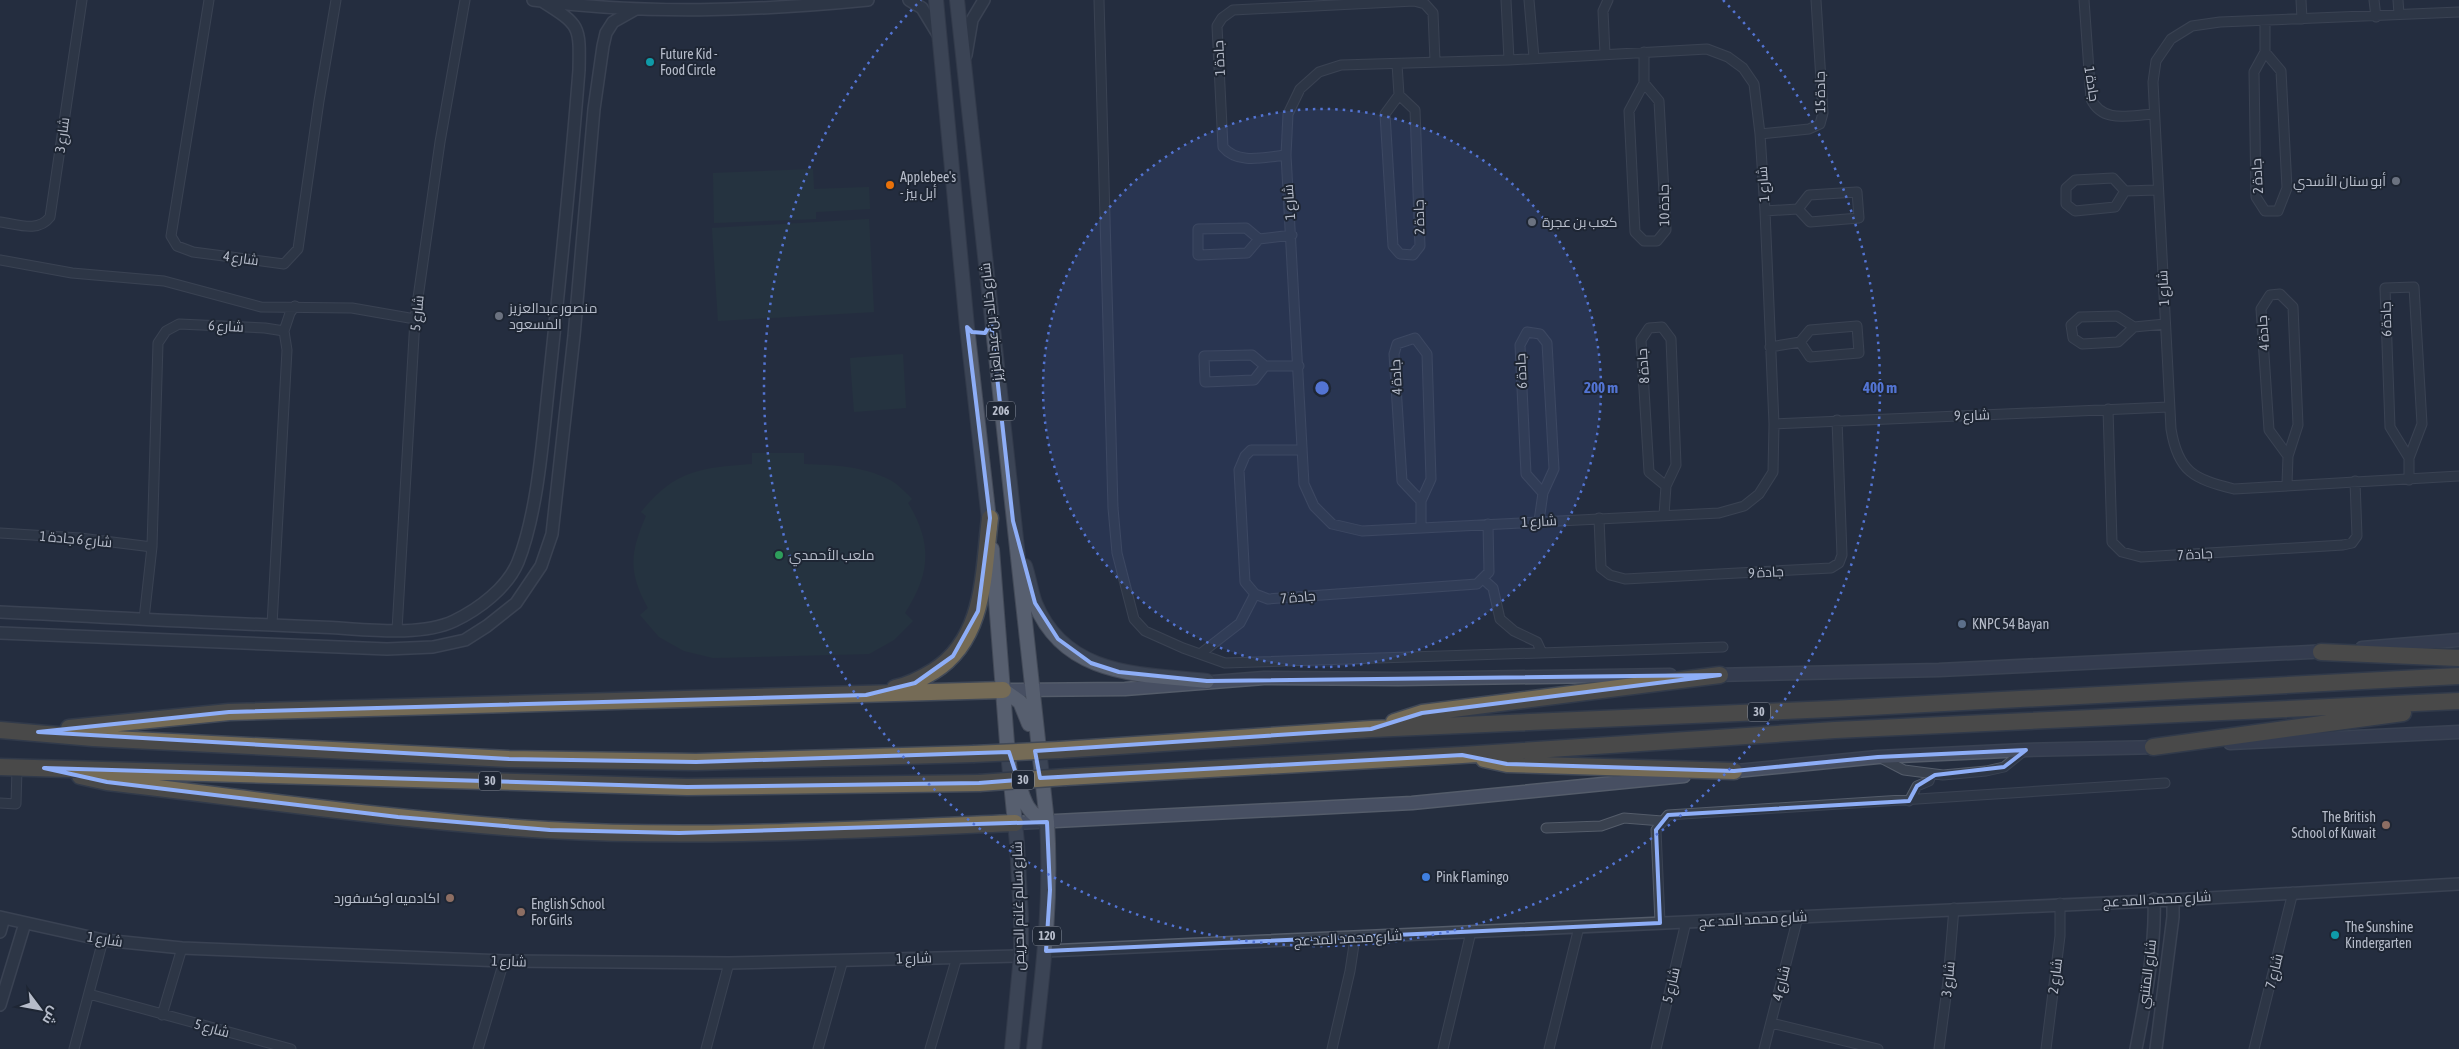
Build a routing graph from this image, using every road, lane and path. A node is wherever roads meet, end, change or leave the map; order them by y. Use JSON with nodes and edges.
{"nodes":[{"id":1,"x":82,"y":0,"type":"edge"},
{"id":2,"x":209,"y":0,"type":"edge"},
{"id":3,"x":336,"y":0,"type":"edge"},
{"id":4,"x":465,"y":0,"type":"edge"},
{"id":5,"x":868,"y":0,"type":"edge"},
{"id":6,"x":908,"y":0,"type":"edge"},
{"id":7,"x":936,"y":0,"type":"edge"},
{"id":8,"x":958,"y":0,"type":"edge"},
{"id":9,"x":984,"y":0,"type":"edge"},
{"id":10,"x":1099,"y":0,"type":"edge"},
{"id":11,"x":1506,"y":0,"type":"edge"},
{"id":12,"x":1529,"y":0,"type":"edge"},
{"id":13,"x":1608,"y":0,"type":"edge"},
{"id":14,"x":1816,"y":0,"type":"edge"},
{"id":15,"x":2084,"y":0,"type":"edge"},
{"id":16,"x":2301,"y":0,"type":"edge"},
{"id":17,"x":2374,"y":0,"type":"edge"},
{"id":18,"x":2398,"y":0,"type":"edge"},
{"id":19,"x":538,"y":1,"type":"edge"},
{"id":20,"x":636,"y":9,"type":"junction"},
{"id":21,"x":2459,"y":12,"type":"edge"},
{"id":22,"x":2399,"y":14,"type":"junction"},
{"id":23,"x":2376,"y":16,"type":"junction"},
{"id":24,"x":2302,"y":19,"type":"junction"},
{"id":25,"x":2265,"y":21,"type":"junction"},
{"id":26,"x":940,"y":38,"type":"junction"},
{"id":27,"x":1644,"y":52,"type":"junction"},
{"id":28,"x":2265,"y":52,"type":"junction"},
{"id":29,"x":1605,"y":54,"type":"junction"},
{"id":30,"x":1534,"y":58,"type":"junction"},
{"id":31,"x":1509,"y":60,"type":"junction"},
{"id":32,"x":1435,"y":61,"type":"junction"},
{"id":33,"x":1397,"y":64,"type":"junction"},
{"id":34,"x":964,"y":67,"type":"junction"},
{"id":35,"x":1644,"y":83,"type":"junction"},
{"id":36,"x":1398,"y":95,"type":"junction"},
{"id":37,"x":576,"y":108,"type":"junction"},
{"id":38,"x":594,"y":109,"type":"junction"},
{"id":39,"x":2154,"y":114,"type":"junction"},
{"id":40,"x":1760,"y":134,"type":"junction"},
{"id":41,"x":1286,"y":156,"type":"junction"},
{"id":42,"x":2157,"y":190,"type":"junction"},
{"id":43,"x":2125,"y":191,"type":"junction"},
{"id":44,"x":1798,"y":209,"type":"junction"},
{"id":45,"x":1765,"y":211,"type":"junction"},
{"id":46,"x":0,"y":222,"type":"edge"},
{"id":47,"x":1292,"y":235,"type":"junction"},
{"id":48,"x":1259,"y":239,"type":"junction"},
{"id":49,"x":0,"y":260,"type":"edge"},
{"id":50,"x":295,"y":306,"type":"junction"},
{"id":51,"x":415,"y":319,"type":"junction"},
{"id":52,"x":991,"y":322,"type":"junction"},
{"id":53,"x":2165,"y":324,"type":"junction"},
{"id":54,"x":967,"y":327,"type":"junction"},
{"id":55,"x":2134,"y":327,"type":"junction"},
{"id":56,"x":284,"y":331,"type":"junction"},
{"id":57,"x":1800,"y":342,"type":"junction"},
{"id":58,"x":1770,"y":347,"type":"junction"},
{"id":59,"x":1265,"y":366,"type":"junction"},
{"id":60,"x":1299,"y":366,"type":"junction"},
{"id":61,"x":546,"y":404,"type":"junction"},
{"id":62,"x":566,"y":406,"type":"junction"},
{"id":63,"x":2169,"y":407,"type":"junction"},
{"id":64,"x":2108,"y":410,"type":"junction"},
{"id":65,"x":1837,"y":420,"type":"junction"},
{"id":66,"x":545,"y":424,"type":"junction"},
{"id":67,"x":1774,"y":424,"type":"junction"},
{"id":68,"x":564,"y":426,"type":"junction"},
{"id":69,"x":1301,"y":450,"type":"junction"},
{"id":70,"x":2288,"y":456,"type":"junction"},
{"id":71,"x":2409,"y":458,"type":"junction"},
{"id":72,"x":2459,"y":476,"type":"edge"},
{"id":73,"x":2408,"y":480,"type":"junction"},
{"id":74,"x":2355,"y":481,"type":"junction"},
{"id":75,"x":2287,"y":484,"type":"junction"},
{"id":76,"x":1666,"y":486,"type":"junction"},
{"id":77,"x":1543,"y":494,"type":"junction"},
{"id":78,"x":1421,"y":501,"type":"junction"},
{"id":79,"x":1664,"y":516,"type":"junction"},
{"id":80,"x":990,"y":518,"type":"junction"},
{"id":81,"x":1599,"y":518,"type":"junction"},
{"id":82,"x":1013,"y":521,"type":"junction"},
{"id":83,"x":1540,"y":521,"type":"junction"},
{"id":84,"x":1488,"y":524,"type":"junction"},
{"id":85,"x":1421,"y":527,"type":"junction"},
{"id":86,"x":0,"y":533,"type":"edge"},
{"id":87,"x":152,"y":547,"type":"junction"},
{"id":88,"x":1483,"y":579,"type":"junction"},
{"id":89,"x":1255,"y":594,"type":"junction"},
{"id":90,"x":0,"y":612,"type":"edge"},
{"id":91,"x":53,"y":614,"type":"junction"},
{"id":92,"x":72,"y":615,"type":"junction"},
{"id":93,"x":144,"y":619,"type":"junction"},
{"id":94,"x":272,"y":625,"type":"junction"},
{"id":95,"x":397,"y":630,"type":"junction"},
{"id":96,"x":0,"y":633,"type":"edge"},
{"id":97,"x":52,"y":635,"type":"junction"},
{"id":98,"x":70,"y":636,"type":"junction"},
{"id":99,"x":2459,"y":640,"type":"edge"},
{"id":100,"x":1723,"y":647,"type":"dead end"},
{"id":101,"x":2321,"y":652,"type":"junction"},
{"id":102,"x":1542,"y":653,"type":"junction"},
{"id":103,"x":1200,"y":654,"type":"junction"},
{"id":104,"x":2459,"y":658,"type":"edge"},
{"id":105,"x":1720,"y":675,"type":"junction"},
{"id":106,"x":2459,"y":676,"type":"edge"},
{"id":107,"x":1207,"y":681,"type":"junction"},
{"id":108,"x":1003,"y":690,"type":"junction"},
{"id":109,"x":1032,"y":690,"type":"junction"},
{"id":110,"x":866,"y":695,"type":"junction"},
{"id":111,"x":2458,"y":701,"type":"edge"},
{"id":112,"x":1371,"y":729,"type":"junction"},
{"id":113,"x":0,"y":730,"type":"edge"},
{"id":114,"x":38,"y":732,"type":"junction"},
{"id":115,"x":2459,"y":732,"type":"edge"},
{"id":116,"x":1007,"y":744,"type":"junction"},
{"id":117,"x":2153,"y":747,"type":"junction"},
{"id":118,"x":2026,"y":750,"type":"junction"},
{"id":119,"x":1462,"y":754,"type":"junction"},
{"id":120,"x":1878,"y":757,"type":"junction"},
{"id":121,"x":0,"y":767,"type":"edge"},
{"id":122,"x":18,"y":768,"type":"junction"},
{"id":123,"x":44,"y":768,"type":"junction"},
{"id":124,"x":1734,"y":771,"type":"junction"},
{"id":125,"x":1931,"y":776,"type":"junction"},
{"id":126,"x":2165,"y":783,"type":"dead end"},
{"id":127,"x":1042,"y":788,"type":"junction"},
{"id":128,"x":1909,"y":801,"type":"junction"},
{"id":129,"x":0,"y":803,"type":"edge"},
{"id":130,"x":1662,"y":821,"type":"junction"},
{"id":131,"x":1047,"y":822,"type":"junction"},
{"id":132,"x":1016,"y":823,"type":"junction"},
{"id":133,"x":1546,"y":828,"type":"dead end"},
{"id":134,"x":2459,"y":884,"type":"edge"},
{"id":135,"x":2293,"y":892,"type":"junction"},
{"id":136,"x":2154,"y":899,"type":"junction"},
{"id":137,"x":2173,"y":900,"type":"junction"},
{"id":138,"x":2060,"y":903,"type":"junction"},
{"id":139,"x":1954,"y":908,"type":"junction"},
{"id":140,"x":1798,"y":917,"type":"junction"},
{"id":141,"x":2,"y":918,"type":"edge"},
{"id":142,"x":1686,"y":922,"type":"junction"},
{"id":143,"x":25,"y":923,"type":"junction"},
{"id":144,"x":1660,"y":923,"type":"junction"},
{"id":145,"x":1579,"y":927,"type":"junction"},
{"id":146,"x":0,"y":932,"type":"edge"},
{"id":147,"x":1471,"y":932,"type":"junction"},
{"id":148,"x":1355,"y":938,"type":"junction"},
{"id":149,"x":103,"y":940,"type":"junction"},
{"id":150,"x":182,"y":948,"type":"junction"},
{"id":151,"x":1046,"y":951,"type":"junction"},
{"id":152,"x":1021,"y":956,"type":"junction"},
{"id":153,"x":957,"y":957,"type":"junction"},
{"id":154,"x":843,"y":960,"type":"junction"},
{"id":155,"x":504,"y":961,"type":"junction"},
{"id":156,"x":730,"y":963,"type":"junction"},
{"id":157,"x":90,"y":994,"type":"junction"},
{"id":158,"x":0,"y":1005,"type":"edge"},
{"id":159,"x":162,"y":1015,"type":"junction"},
{"id":160,"x":1771,"y":1023,"type":"junction"},
{"id":161,"x":74,"y":1049,"type":"edge"},
{"id":162,"x":291,"y":1049,"type":"edge"},
{"id":163,"x":478,"y":1049,"type":"edge"},
{"id":164,"x":706,"y":1049,"type":"edge"},
{"id":165,"x":818,"y":1049,"type":"edge"},
{"id":166,"x":930,"y":1049,"type":"edge"},
{"id":167,"x":1012,"y":1049,"type":"edge"},
{"id":168,"x":1034,"y":1049,"type":"edge"},
{"id":169,"x":1332,"y":1049,"type":"edge"},
{"id":170,"x":1443,"y":1049,"type":"edge"},
{"id":171,"x":1549,"y":1049,"type":"edge"},
{"id":172,"x":1656,"y":1049,"type":"edge"},
{"id":173,"x":1764,"y":1049,"type":"edge"},
{"id":174,"x":1878,"y":1049,"type":"edge"},
{"id":175,"x":1938,"y":1049,"type":"edge"},
{"id":176,"x":2046,"y":1049,"type":"edge"},
{"id":177,"x":2136,"y":1049,"type":"edge"},
{"id":178,"x":2156,"y":1049,"type":"edge"},
{"id":179,"x":2254,"y":1049,"type":"edge"}],
"edges":[{"from":1,"to":46,"type":"street","name":"شارع 3"},
{"from":2,"to":3,"type":"street","name":"شارع 4"},
{"from":4,"to":51,"type":"street","name":"شارع 5"},
{"from":5,"to":20,"type":"street"},
{"from":6,"to":26,"type":"street"},
{"from":7,"to":26,"type":"main road","name":"شارع خالد بن عبدالعزيز","number":"206"},
{"from":8,"to":34,"type":"main road","name":"شارع خالد بن عبدالعزيز","number":"206"},
{"from":9,"to":34,"type":"street"},
{"from":10,"to":103,"type":"street"},
{"from":11,"to":31,"type":"street"},
{"from":12,"to":30,"type":"street"},
{"from":13,"to":29,"type":"street"},
{"from":14,"to":40,"type":"street","name":"جادة 15"},
{"from":15,"to":39,"type":"street","name":"جادة 1"},
{"from":16,"to":24,"type":"street"},
{"from":17,"to":23,"type":"street"},
{"from":18,"to":22,"type":"street"},
{"from":19,"to":20,"type":"street"},
{"from":19,"to":37,"type":"street"},
{"from":20,"to":38,"type":"street"},
{"from":21,"to":22,"type":"street","name":"شارع 1"},
{"from":22,"to":23,"type":"street","name":"شارع 1"},
{"from":23,"to":24,"type":"street","name":"شارع 1"},
{"from":24,"to":25,"type":"street","name":"شارع 1"},
{"from":25,"to":28,"type":"street","name":"جادة 2"},
{"from":25,"to":39,"type":"street","name":"شارع 1"},
{"from":26,"to":54,"type":"main road","name":"شارع خالد بن عبدالعزيز","number":"206"},
{"from":27,"to":29,"type":"street","name":"شارع 1"},
{"from":27,"to":35,"type":"street","name":"جادة 10"},
{"from":27,"to":40,"type":"street","name":"شارع 1"},
{"from":28,"to":28,"type":"street","name":"جادة 2"},
{"from":29,"to":30,"type":"street","name":"شارع 1"},
{"from":30,"to":31,"type":"street","name":"شارع 1"},
{"from":31,"to":32,"type":"street","name":"شارع 1"},
{"from":32,"to":33,"type":"street","name":"شارع 1"},
{"from":32,"to":41,"type":"street","name":"جادة 1"},
{"from":33,"to":36,"type":"street"},
{"from":33,"to":41,"type":"street","name":"شارع 1"},
{"from":34,"to":52,"type":"main road","name":"شارع خالد بن عبدالعزيز","number":"206"},
{"from":35,"to":35,"type":"street","name":"جادة 10"},
{"from":36,"to":36,"type":"street","name":"جادة 2"},
{"from":37,"to":38,"type":"street"},
{"from":37,"to":61,"type":"street"},
{"from":38,"to":62,"type":"street"},
{"from":39,"to":42,"type":"street","name":"شارع 1"},
{"from":40,"to":45,"type":"street","name":"شارع 1"},
{"from":41,"to":47,"type":"street","name":"شارع 1"},
{"from":42,"to":43,"type":"street"},
{"from":42,"to":53,"type":"street","name":"شارع 1"},
{"from":43,"to":43,"type":"street"},
{"from":44,"to":44,"type":"street"},
{"from":44,"to":45,"type":"street"},
{"from":45,"to":58,"type":"street","name":"شارع 1"},
{"from":47,"to":48,"type":"street"},
{"from":47,"to":60,"type":"street","name":"شارع 1"},
{"from":48,"to":48,"type":"street"},
{"from":49,"to":50,"type":"street"},
{"from":50,"to":51,"type":"street"},
{"from":50,"to":56,"type":"street"},
{"from":51,"to":95,"type":"street","name":"شارع 5"},
{"from":52,"to":54,"type":"main road"},
{"from":52,"to":82,"type":"main road","name":"شارع خالد بن عبدالعزيز","number":"206"},
{"from":53,"to":55,"type":"street"},
{"from":53,"to":63,"type":"street","name":"شارع 1"},
{"from":54,"to":80,"type":"main road","name":"شارع خالد بن عبدالعزيز","number":"206"},
{"from":55,"to":55,"type":"street"},
{"from":56,"to":87,"type":"street","name":"شارع 6"},
{"from":56,"to":94,"type":"street"},
{"from":57,"to":57,"type":"street"},
{"from":57,"to":58,"type":"street"},
{"from":58,"to":67,"type":"street","name":"شارع 1"},
{"from":59,"to":59,"type":"street"},
{"from":59,"to":60,"type":"street"},
{"from":60,"to":69,"type":"street","name":"شارع 1"},
{"from":61,"to":62,"type":"street"},
{"from":61,"to":66,"type":"street"},
{"from":62,"to":68,"type":"street"},
{"from":63,"to":64,"type":"street","name":"شارع 9"},
{"from":63,"to":75,"type":"street","name":"شارع 1"},
{"from":64,"to":65,"type":"street","name":"شارع 9"},
{"from":64,"to":74,"type":"street","name":"جادة 7"},
{"from":65,"to":67,"type":"street","name":"شارع 9"},
{"from":65,"to":81,"type":"street","name":"جادة 9"},
{"from":66,"to":68,"type":"street"},
{"from":66,"to":95,"type":"street"},
{"from":67,"to":79,"type":"street","name":"شارع 1"},
{"from":68,"to":98,"type":"street"},
{"from":69,"to":85,"type":"street","name":"شارع 1"},
{"from":69,"to":89,"type":"street"},
{"from":70,"to":70,"type":"street","name":"جادة 4"},
{"from":70,"to":75,"type":"street","name":"جادة 4"},
{"from":71,"to":71,"type":"street","name":"جادة 6"},
{"from":71,"to":73,"type":"street","name":"جادة 6"},
{"from":72,"to":73,"type":"street","name":"شارع 1"},
{"from":73,"to":74,"type":"street","name":"شارع 1"},
{"from":74,"to":75,"type":"street","name":"شارع 1"},
{"from":76,"to":76,"type":"street","name":"جادة 8"},
{"from":76,"to":79,"type":"street","name":"جادة 8"},
{"from":77,"to":77,"type":"street","name":"جادة 6"},
{"from":77,"to":83,"type":"street","name":"جادة 6"},
{"from":78,"to":78,"type":"street","name":"جادة 4"},
{"from":78,"to":85,"type":"street","name":"جادة 4"},
{"from":79,"to":81,"type":"street","name":"شارع 1"},
{"from":80,"to":108,"type":"main road","name":"شارع خالد بن عبدالعزيز","number":"206"},
{"from":80,"to":110,"type":"highway"},
{"from":81,"to":83,"type":"street","name":"شارع 1"},
{"from":82,"to":107,"type":"main road"},
{"from":82,"to":109,"type":"main road","name":"شارع خالد بن عبدالعزيز","number":"206"},
{"from":83,"to":84,"type":"street","name":"شارع 1"},
{"from":84,"to":85,"type":"street","name":"شارع 1"},
{"from":84,"to":88,"type":"street"},
{"from":86,"to":87,"type":"street","name":"شارع 6 جادة 1"},
{"from":87,"to":93,"type":"street","name":"شارع 6"},
{"from":88,"to":89,"type":"street","name":"جادة 7"},
{"from":88,"to":102,"type":"street"},
{"from":89,"to":103,"type":"street"},
{"from":90,"to":91,"type":"street"},
{"from":91,"to":92,"type":"street"},
{"from":91,"to":97,"type":"street"},
{"from":92,"to":93,"type":"street"},
{"from":92,"to":98,"type":"street"},
{"from":93,"to":94,"type":"street"},
{"from":94,"to":95,"type":"street"},
{"from":96,"to":97,"type":"street"},
{"from":97,"to":98,"type":"street"},
{"from":99,"to":101,"type":"main road"},
{"from":100,"to":102,"type":"street"},
{"from":101,"to":104,"type":"highway"},
{"from":101,"to":105,"type":"main road"},
{"from":102,"to":103,"type":"street"},
{"from":105,"to":107,"type":"main road"},
{"from":105,"to":112,"type":"highway"},
{"from":106,"to":112,"type":"highway","number":"30"},
{"from":107,"to":109,"type":"main road"},
{"from":108,"to":109,"type":"main road"},
{"from":108,"to":110,"type":"highway"},
{"from":108,"to":116,"type":"main road","name":"شارع خالد بن عبدالعزيز","number":"206"},
{"from":108,"to":127,"type":"main road"},
{"from":109,"to":127,"type":"main road","name":"شارع خالد بن عبدالعزيز","number":"206"},
{"from":110,"to":114,"type":"highway"},
{"from":111,"to":117,"type":"highway"},
{"from":111,"to":119,"type":"highway","number":"30"},
{"from":112,"to":114,"type":"highway","number":"30","bridge":true},
{"from":113,"to":114,"type":"highway","number":"30"},
{"from":115,"to":117,"type":"main road"},
{"from":116,"to":131,"type":"main road"},
{"from":116,"to":132,"type":"main road","name":"شارع خالد بن عبدالعزيز","number":"206"},
{"from":117,"to":118,"type":"main road"},
{"from":118,"to":120,"type":"main road"},
{"from":118,"to":125,"type":"street"},
{"from":119,"to":123,"type":"highway","number":"30","bridge":true},
{"from":119,"to":124,"type":"highway"},
{"from":120,"to":124,"type":"main road"},
{"from":120,"to":125,"type":"street"},
{"from":121,"to":122,"type":"highway","number":"30"},
{"from":122,"to":123,"type":"highway","number":"30"},
{"from":122,"to":129,"type":"street"},
{"from":123,"to":132,"type":"highway"},
{"from":124,"to":131,"type":"main road"},
{"from":125,"to":128,"type":"street"},
{"from":126,"to":128,"type":"street"},
{"from":127,"to":131,"type":"main road","name":"شارع خالد بن عبدالعزيز","number":"206"},
{"from":128,"to":130,"type":"street"},
{"from":130,"to":133,"type":"street"},
{"from":130,"to":144,"type":"street"},
{"from":131,"to":132,"type":"main road"},
{"from":131,"to":151,"type":"main road","name":"شارع سالم غانم الحريص","number":"120"},
{"from":132,"to":152,"type":"main road","name":"شارع سالم غانم الحريص","number":"120"},
{"from":134,"to":135,"type":"street","name":"شارع محمد المد عج"},
{"from":135,"to":137,"type":"street","name":"شارع محمد المد عج"},
{"from":135,"to":179,"type":"street","name":"شارع 7"},
{"from":136,"to":137,"type":"street","name":"شارع محمد المد عج"},
{"from":136,"to":138,"type":"street","name":"شارع محمد المد عج"},
{"from":136,"to":177,"type":"street","name":"شارع المتنبي"},
{"from":137,"to":178,"type":"street","name":"شارع المتنبي"},
{"from":138,"to":139,"type":"street","name":"شارع محمد المد عج"},
{"from":138,"to":176,"type":"street","name":"شارع 2"},
{"from":139,"to":140,"type":"street","name":"شارع محمد المد عج"},
{"from":139,"to":175,"type":"street","name":"شارع 3"},
{"from":140,"to":142,"type":"street","name":"شارع محمد المد عج"},
{"from":140,"to":160,"type":"street","name":"شارع 4"},
{"from":141,"to":143,"type":"street","name":"شارع 1"},
{"from":141,"to":146,"type":"street"},
{"from":142,"to":144,"type":"street","name":"شارع محمد المد عج"},
{"from":142,"to":172,"type":"street","name":"شارع 5"},
{"from":143,"to":149,"type":"street","name":"شارع 1"},
{"from":143,"to":158,"type":"street"},
{"from":144,"to":145,"type":"street","name":"شارع محمد المد عج"},
{"from":145,"to":147,"type":"street","name":"شارع محمد المد عج"},
{"from":145,"to":171,"type":"street"},
{"from":147,"to":148,"type":"street","name":"شارع محمد المد عج"},
{"from":147,"to":170,"type":"street"},
{"from":148,"to":151,"type":"street","name":"شارع محمد المد عج"},
{"from":148,"to":169,"type":"street"},
{"from":149,"to":150,"type":"street","name":"شارع 1"},
{"from":149,"to":157,"type":"street"},
{"from":150,"to":155,"type":"street","name":"شارع 1"},
{"from":150,"to":159,"type":"street"},
{"from":151,"to":168,"type":"main road","name":"شارع سالم غانم الحريص","number":"120"},
{"from":152,"to":153,"type":"street","name":"شارع 1"},
{"from":152,"to":167,"type":"main road","name":"شارع سالم غانم الحريص","number":"120"},
{"from":153,"to":154,"type":"street","name":"شارع 1"},
{"from":153,"to":166,"type":"street"},
{"from":154,"to":156,"type":"street","name":"شارع 1"},
{"from":154,"to":165,"type":"street"},
{"from":155,"to":156,"type":"street","name":"شارع 1"},
{"from":155,"to":163,"type":"street"},
{"from":156,"to":164,"type":"street"},
{"from":157,"to":159,"type":"street","name":"شارع 5"},
{"from":157,"to":161,"type":"street"},
{"from":159,"to":162,"type":"street","name":"شارع 5"},
{"from":160,"to":173,"type":"street","name":"شارع 4"},
{"from":160,"to":174,"type":"street"}]}
